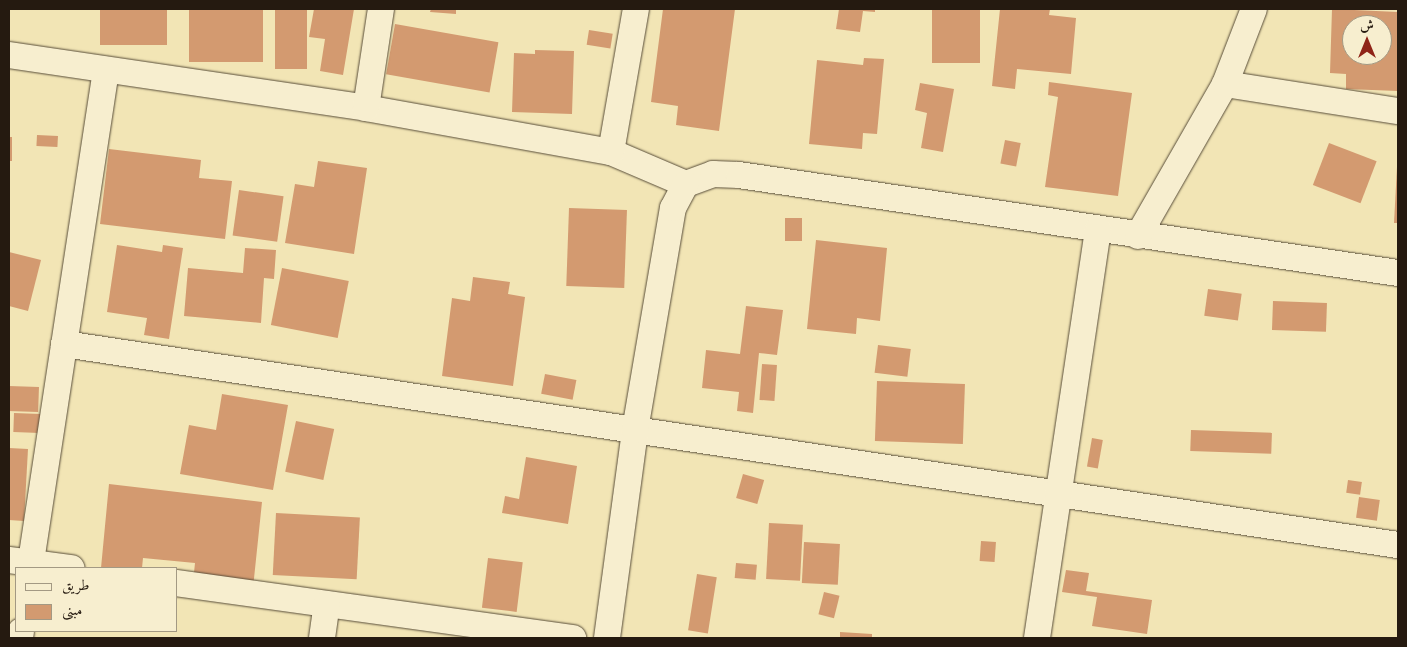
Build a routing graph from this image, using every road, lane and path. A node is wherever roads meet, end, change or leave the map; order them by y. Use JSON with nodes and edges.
{"nodes":[{"id":1,"x":381,"y":9,"type":"edge"},
{"id":2,"x":636,"y":9,"type":"edge"},
{"id":3,"x":1254,"y":9,"type":"edge"},
{"id":4,"x":9,"y":55,"type":"edge"},
{"id":5,"x":106,"y":70,"type":"junction"},
{"id":6,"x":1226,"y":84,"type":"junction"},
{"id":7,"x":366,"y":108,"type":"junction"},
{"id":8,"x":1398,"y":111,"type":"edge"},
{"id":9,"x":611,"y":152,"type":"junction"},
{"id":10,"x":686,"y":184,"type":"junction"},
{"id":11,"x":1098,"y":230,"type":"junction"},
{"id":12,"x":1138,"y":236,"type":"junction"},
{"id":13,"x":1398,"y":274,"type":"edge"},
{"id":14,"x":64,"y":344,"type":"junction"},
{"id":15,"x":635,"y":430,"type":"junction"},
{"id":16,"x":1057,"y":494,"type":"junction"},
{"id":17,"x":1398,"y":546,"type":"edge"},
{"id":18,"x":24,"y":564,"type":"edge"},
{"id":19,"x":59,"y":567,"type":"edge"},
{"id":20,"x":178,"y":583,"type":"edge"},
{"id":21,"x":327,"y":604,"type":"junction"},
{"id":22,"x":322,"y":638,"type":"edge"},
{"id":23,"x":573,"y":638,"type":"edge"},
{"id":24,"x":607,"y":638,"type":"edge"},
{"id":25,"x":1037,"y":638,"type":"edge"}],
"edges":[{"from":1,"to":7,"type":"street"},
{"from":2,"to":9,"type":"street"},
{"from":3,"to":6,"type":"street"},
{"from":4,"to":5,"type":"street"},
{"from":5,"to":7,"type":"street"},
{"from":5,"to":14,"type":"street"},
{"from":6,"to":8,"type":"street"},
{"from":6,"to":12,"type":"street"},
{"from":7,"to":9,"type":"street"},
{"from":9,"to":10,"type":"street"},
{"from":10,"to":11,"type":"street"},
{"from":10,"to":15,"type":"street"},
{"from":11,"to":12,"type":"street"},
{"from":11,"to":16,"type":"street"},
{"from":12,"to":13,"type":"street"},
{"from":14,"to":15,"type":"street"},
{"from":14,"to":18,"type":"street"},
{"from":15,"to":16,"type":"street"},
{"from":15,"to":24,"type":"street"},
{"from":16,"to":17,"type":"street"},
{"from":16,"to":25,"type":"street"},
{"from":18,"to":19,"type":"street"},
{"from":20,"to":21,"type":"street"},
{"from":21,"to":22,"type":"street"},
{"from":21,"to":23,"type":"street"}]}
